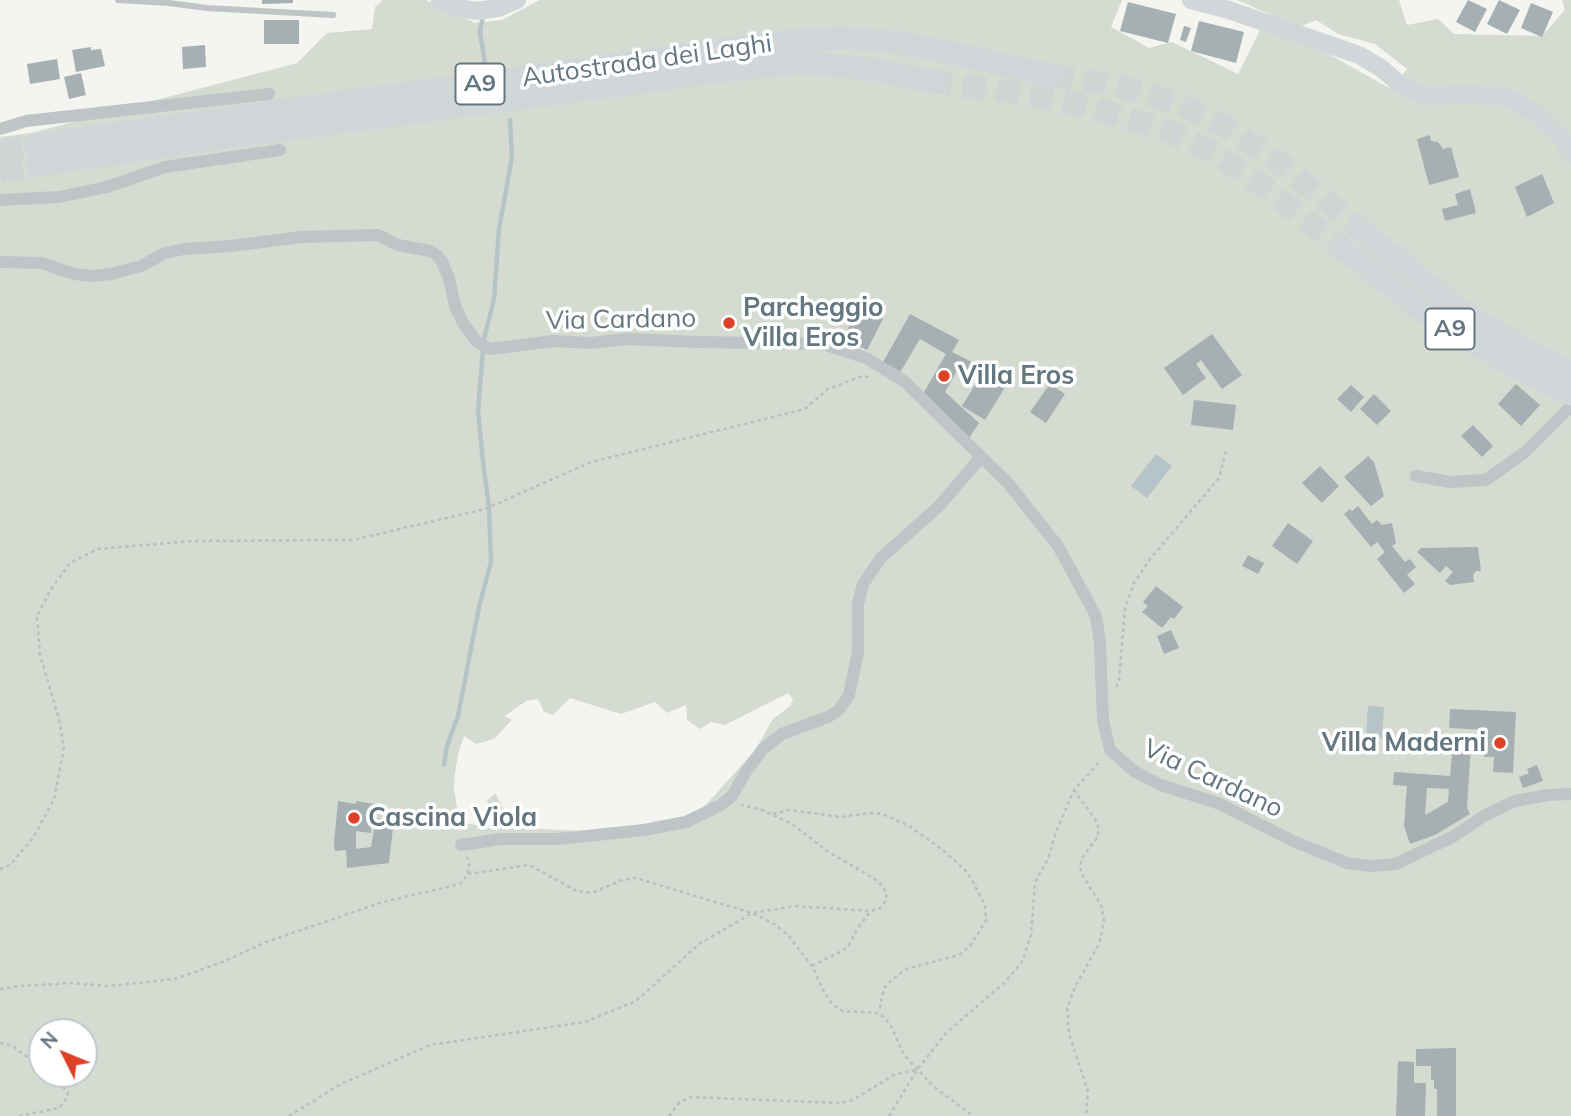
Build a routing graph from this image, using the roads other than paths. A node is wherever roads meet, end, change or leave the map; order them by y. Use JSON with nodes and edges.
{"nodes":[{"id":1,"x":118,"y":0,"type":"edge"},
{"id":2,"x":440,"y":0,"type":"edge"},
{"id":3,"x":517,"y":0,"type":"edge"},
{"id":4,"x":1191,"y":0,"type":"edge"},
{"id":5,"x":333,"y":15,"type":"dead end"},
{"id":6,"x":751,"y":56,"type":"junction"},
{"id":7,"x":1050,"y":75,"type":"tunnel mouth"},
{"id":8,"x":929,"y":81,"type":"tunnel mouth"},
{"id":9,"x":269,"y":94,"type":"dead end"},
{"id":10,"x":0,"y":129,"type":"edge"},
{"id":11,"x":280,"y":150,"type":"dead end"},
{"id":12,"x":1571,"y":154,"type":"edge"},
{"id":13,"x":36,"y":155,"type":"tunnel mouth"},
{"id":14,"x":0,"y":200,"type":"edge"},
{"id":15,"x":1359,"y":228,"type":"tunnel mouth"},
{"id":16,"x":1342,"y":248,"type":"tunnel mouth"},
{"id":17,"x":0,"y":262,"type":"edge"},
{"id":18,"x":1570,"y":391,"type":"edge"},
{"id":19,"x":981,"y":457,"type":"junction"},
{"id":20,"x":1416,"y":476,"type":"dead end"},
{"id":21,"x":1571,"y":794,"type":"edge"},
{"id":22,"x":461,"y":845,"type":"road end"}],
"edges":[{"from":1,"to":5,"type":"lane"},
{"from":2,"to":3,"type":"main road"},
{"from":4,"to":12,"type":"main road"},
{"from":6,"to":7,"type":"highway","name":"Autostrada dei Laghi","number":"A9"},
{"from":6,"to":8,"type":"highway","name":"Autostrada dei Laghi","number":"A9"},
{"from":6,"to":13,"type":"highway","name":"Autostrada dei Laghi","number":"A9"},
{"from":9,"to":10,"type":"street"},
{"from":11,"to":14,"type":"street"},
{"from":15,"to":18,"type":"highway","number":"A9"},
{"from":16,"to":18,"type":"highway","number":"A9"},
{"from":17,"to":19,"type":"street","name":"Via Cardano"},
{"from":18,"to":20,"type":"street"},
{"from":19,"to":21,"type":"street","name":"Via Cardano"},
{"from":19,"to":22,"type":"street"}]}
